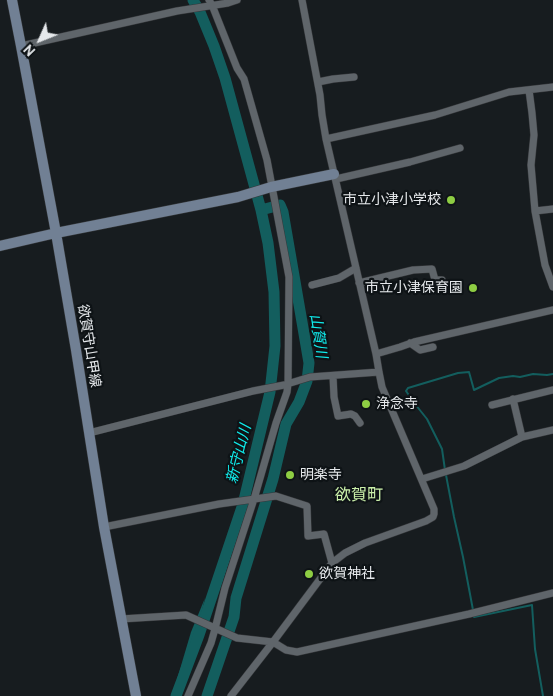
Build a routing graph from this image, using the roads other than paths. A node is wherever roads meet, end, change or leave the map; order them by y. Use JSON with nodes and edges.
{"nodes":[{"id":1,"x":12,"y":0,"type":"edge"},
{"id":2,"x":237,"y":0,"type":"edge"},
{"id":3,"x":302,"y":0,"type":"edge"},
{"id":4,"x":210,"y":2,"type":"edge"},
{"id":5,"x":21,"y":46,"type":"junction"},
{"id":6,"x":354,"y":77,"type":"dead end"},
{"id":7,"x":318,"y":82,"type":"junction"},
{"id":8,"x":553,"y":87,"type":"edge"},
{"id":9,"x":529,"y":90,"type":"junction"},
{"id":10,"x":326,"y":139,"type":"junction"},
{"id":11,"x":460,"y":148,"type":"dead end"},
{"id":12,"x":335,"y":177,"type":"junction"},
{"id":13,"x":270,"y":187,"type":"junction"},
{"id":14,"x":553,"y":209,"type":"edge"},
{"id":15,"x":535,"y":211,"type":"junction"},
{"id":16,"x":56,"y":233,"type":"junction"},
{"id":17,"x":0,"y":246,"type":"edge"},
{"id":18,"x":356,"y":268,"type":"junction"},
{"id":19,"x":551,"y":279,"type":"edge"},
{"id":20,"x":442,"y":280,"type":"dead end"},
{"id":21,"x":360,"y":283,"type":"junction"},
{"id":22,"x":312,"y":285,"type":"dead end"},
{"id":23,"x":553,"y":287,"type":"edge"},
{"id":24,"x":553,"y":310,"type":"edge"},
{"id":25,"x":410,"y":343,"type":"junction"},
{"id":26,"x":433,"y":347,"type":"dead end"},
{"id":27,"x":376,"y":354,"type":"junction"},
{"id":28,"x":379,"y":372,"type":"junction"},
{"id":29,"x":333,"y":376,"type":"junction"},
{"id":30,"x":286,"y":384,"type":"junction"},
{"id":31,"x":553,"y":390,"type":"edge"},
{"id":32,"x":513,"y":399,"type":"junction"},
{"id":33,"x":492,"y":404,"type":"dead end"},
{"id":34,"x":360,"y":423,"type":"dead end"},
{"id":35,"x":553,"y":430,"type":"edge"},
{"id":36,"x":89,"y":432,"type":"junction"},
{"id":37,"x":522,"y":437,"type":"junction"},
{"id":38,"x":422,"y":479,"type":"junction"},
{"id":39,"x":254,"y":499,"type":"junction"},
{"id":40,"x":104,"y":527,"type":"junction"},
{"id":41,"x":332,"y":563,"type":"junction"},
{"id":42,"x":553,"y":593,"type":"edge"},
{"id":43,"x":121,"y":620,"type":"junction"},
{"id":44,"x":213,"y":628,"type":"junction"},
{"id":45,"x":273,"y":642,"type":"junction"},
{"id":46,"x":136,"y":696,"type":"edge"},
{"id":47,"x":188,"y":696,"type":"edge"},
{"id":48,"x":231,"y":696,"type":"edge"}],
"edges":[{"from":1,"to":5,"type":"main road","name":"欲賀守山甲線"},
{"from":2,"to":4,"type":"street"},
{"from":3,"to":7,"type":"street"},
{"from":4,"to":5,"type":"street"},
{"from":4,"to":13,"type":"street"},
{"from":5,"to":16,"type":"main road","name":"欲賀守山甲線"},
{"from":6,"to":7,"type":"street"},
{"from":7,"to":10,"type":"street"},
{"from":8,"to":9,"type":"street"},
{"from":9,"to":10,"type":"street"},
{"from":9,"to":15,"type":"street"},
{"from":10,"to":12,"type":"street"},
{"from":11,"to":12,"type":"street"},
{"from":12,"to":13,"type":"main road"},
{"from":12,"to":18,"type":"street"},
{"from":13,"to":16,"type":"main road"},
{"from":13,"to":30,"type":"street"},
{"from":14,"to":15,"type":"street"},
{"from":15,"to":19,"type":"street"},
{"from":16,"to":17,"type":"main road"},
{"from":16,"to":36,"type":"main road","name":"欲賀守山甲線"},
{"from":18,"to":21,"type":"street"},
{"from":18,"to":22,"type":"street"},
{"from":19,"to":23,"type":"street"},
{"from":20,"to":21,"type":"street"},
{"from":21,"to":27,"type":"street"},
{"from":24,"to":25,"type":"street"},
{"from":25,"to":26,"type":"street"},
{"from":25,"to":27,"type":"street"},
{"from":27,"to":28,"type":"street"},
{"from":28,"to":29,"type":"street"},
{"from":28,"to":38,"type":"street"},
{"from":29,"to":30,"type":"street"},
{"from":29,"to":34,"type":"street"},
{"from":30,"to":36,"type":"street"},
{"from":30,"to":39,"type":"street"},
{"from":31,"to":32,"type":"street"},
{"from":32,"to":33,"type":"street"},
{"from":32,"to":37,"type":"street"},
{"from":35,"to":37,"type":"street"},
{"from":36,"to":40,"type":"main road","name":"欲賀守山甲線"},
{"from":37,"to":38,"type":"street"},
{"from":38,"to":41,"type":"street"},
{"from":39,"to":40,"type":"street"},
{"from":39,"to":41,"type":"street"},
{"from":39,"to":44,"type":"street"},
{"from":40,"to":43,"type":"main road","name":"欲賀守山甲線"},
{"from":41,"to":45,"type":"street"},
{"from":42,"to":45,"type":"street"},
{"from":43,"to":44,"type":"street"},
{"from":43,"to":46,"type":"main road","name":"欲賀守山甲線"},
{"from":44,"to":45,"type":"street"},
{"from":44,"to":47,"type":"street"},
{"from":45,"to":48,"type":"street"}]}
